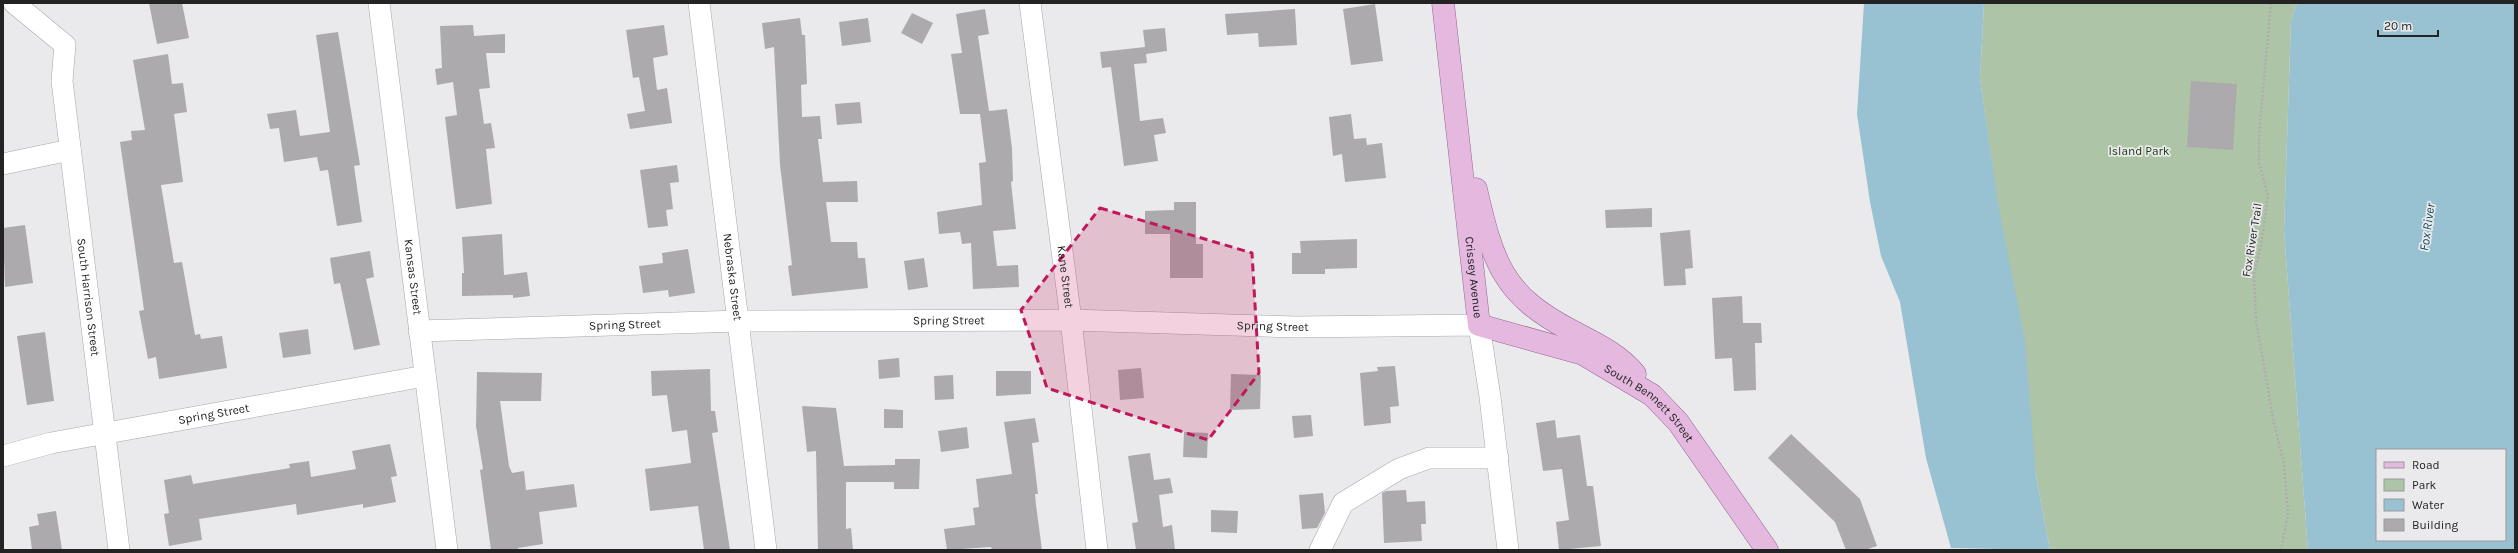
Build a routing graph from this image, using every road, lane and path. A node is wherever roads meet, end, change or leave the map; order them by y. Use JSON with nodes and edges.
{"nodes":[{"id":1,"x":14,"y":3,"type":"edge"},
{"id":2,"x":379,"y":3,"type":"edge"},
{"id":3,"x":699,"y":3,"type":"edge"},
{"id":4,"x":1030,"y":3,"type":"edge"},
{"id":5,"x":1444,"y":3,"type":"edge"},
{"id":6,"x":2271,"y":3,"type":"edge"},
{"id":7,"x":1455,"y":98,"type":"junction"},
{"id":8,"x":70,"y":150,"type":"junction"},
{"id":9,"x":3,"y":164,"type":"edge"},
{"id":10,"x":1071,"y":320,"type":"junction"},
{"id":11,"x":739,"y":321,"type":"junction"},
{"id":12,"x":1479,"y":325,"type":"junction"},
{"id":13,"x":419,"y":331,"type":"junction"},
{"id":14,"x":425,"y":376,"type":"junction"},
{"id":15,"x":1652,"y":395,"type":"junction"},
{"id":16,"x":106,"y":434,"type":"junction"},
{"id":17,"x":3,"y":456,"type":"edge"},
{"id":18,"x":1498,"y":458,"type":"junction"},
{"id":19,"x":119,"y":550,"type":"edge"},
{"id":20,"x":447,"y":550,"type":"edge"},
{"id":21,"x":766,"y":550,"type":"edge"},
{"id":22,"x":1097,"y":550,"type":"edge"},
{"id":23,"x":1320,"y":550,"type":"edge"},
{"id":24,"x":1508,"y":550,"type":"edge"},
{"id":25,"x":1767,"y":550,"type":"edge"},
{"id":26,"x":2281,"y":550,"type":"edge"}],
"edges":[{"from":1,"to":8,"type":"street","name":"South Harrison Street"},
{"from":2,"to":13,"type":"street","name":"Kansas Street"},
{"from":3,"to":11,"type":"street","name":"Nebraska Street"},
{"from":4,"to":10,"type":"street","name":"Kane Street"},
{"from":5,"to":7,"type":"main road","name":"Crissey Avenue"},
{"from":6,"to":26,"type":"path","name":"Fox River Trail"},
{"from":7,"to":12,"type":"main road","name":"Crissey Avenue"},
{"from":7,"to":15,"type":"main road"},
{"from":8,"to":9,"type":"street"},
{"from":8,"to":16,"type":"street","name":"South Harrison Street"},
{"from":10,"to":11,"type":"street","name":"Spring Street"},
{"from":10,"to":12,"type":"street","name":"Spring Street"},
{"from":10,"to":22,"type":"street","name":"Kane Street"},
{"from":11,"to":13,"type":"street","name":"Spring Street"},
{"from":11,"to":21,"type":"street","name":"Nebraska Street"},
{"from":12,"to":15,"type":"main road","name":"South Bennett Street"},
{"from":12,"to":18,"type":"street","name":"Crissey Avenue"},
{"from":13,"to":14,"type":"street","name":"Kansas Street"},
{"from":14,"to":16,"type":"street","name":"Spring Street"},
{"from":14,"to":20,"type":"street","name":"Kansas Street"},
{"from":15,"to":25,"type":"main road","name":"South Bennett Street"},
{"from":16,"to":17,"type":"street","name":"Spring Street"},
{"from":16,"to":19,"type":"street","name":"South Harrison Street"},
{"from":18,"to":23,"type":"street"},
{"from":18,"to":24,"type":"street","name":"Crissey Avenue"}]}
